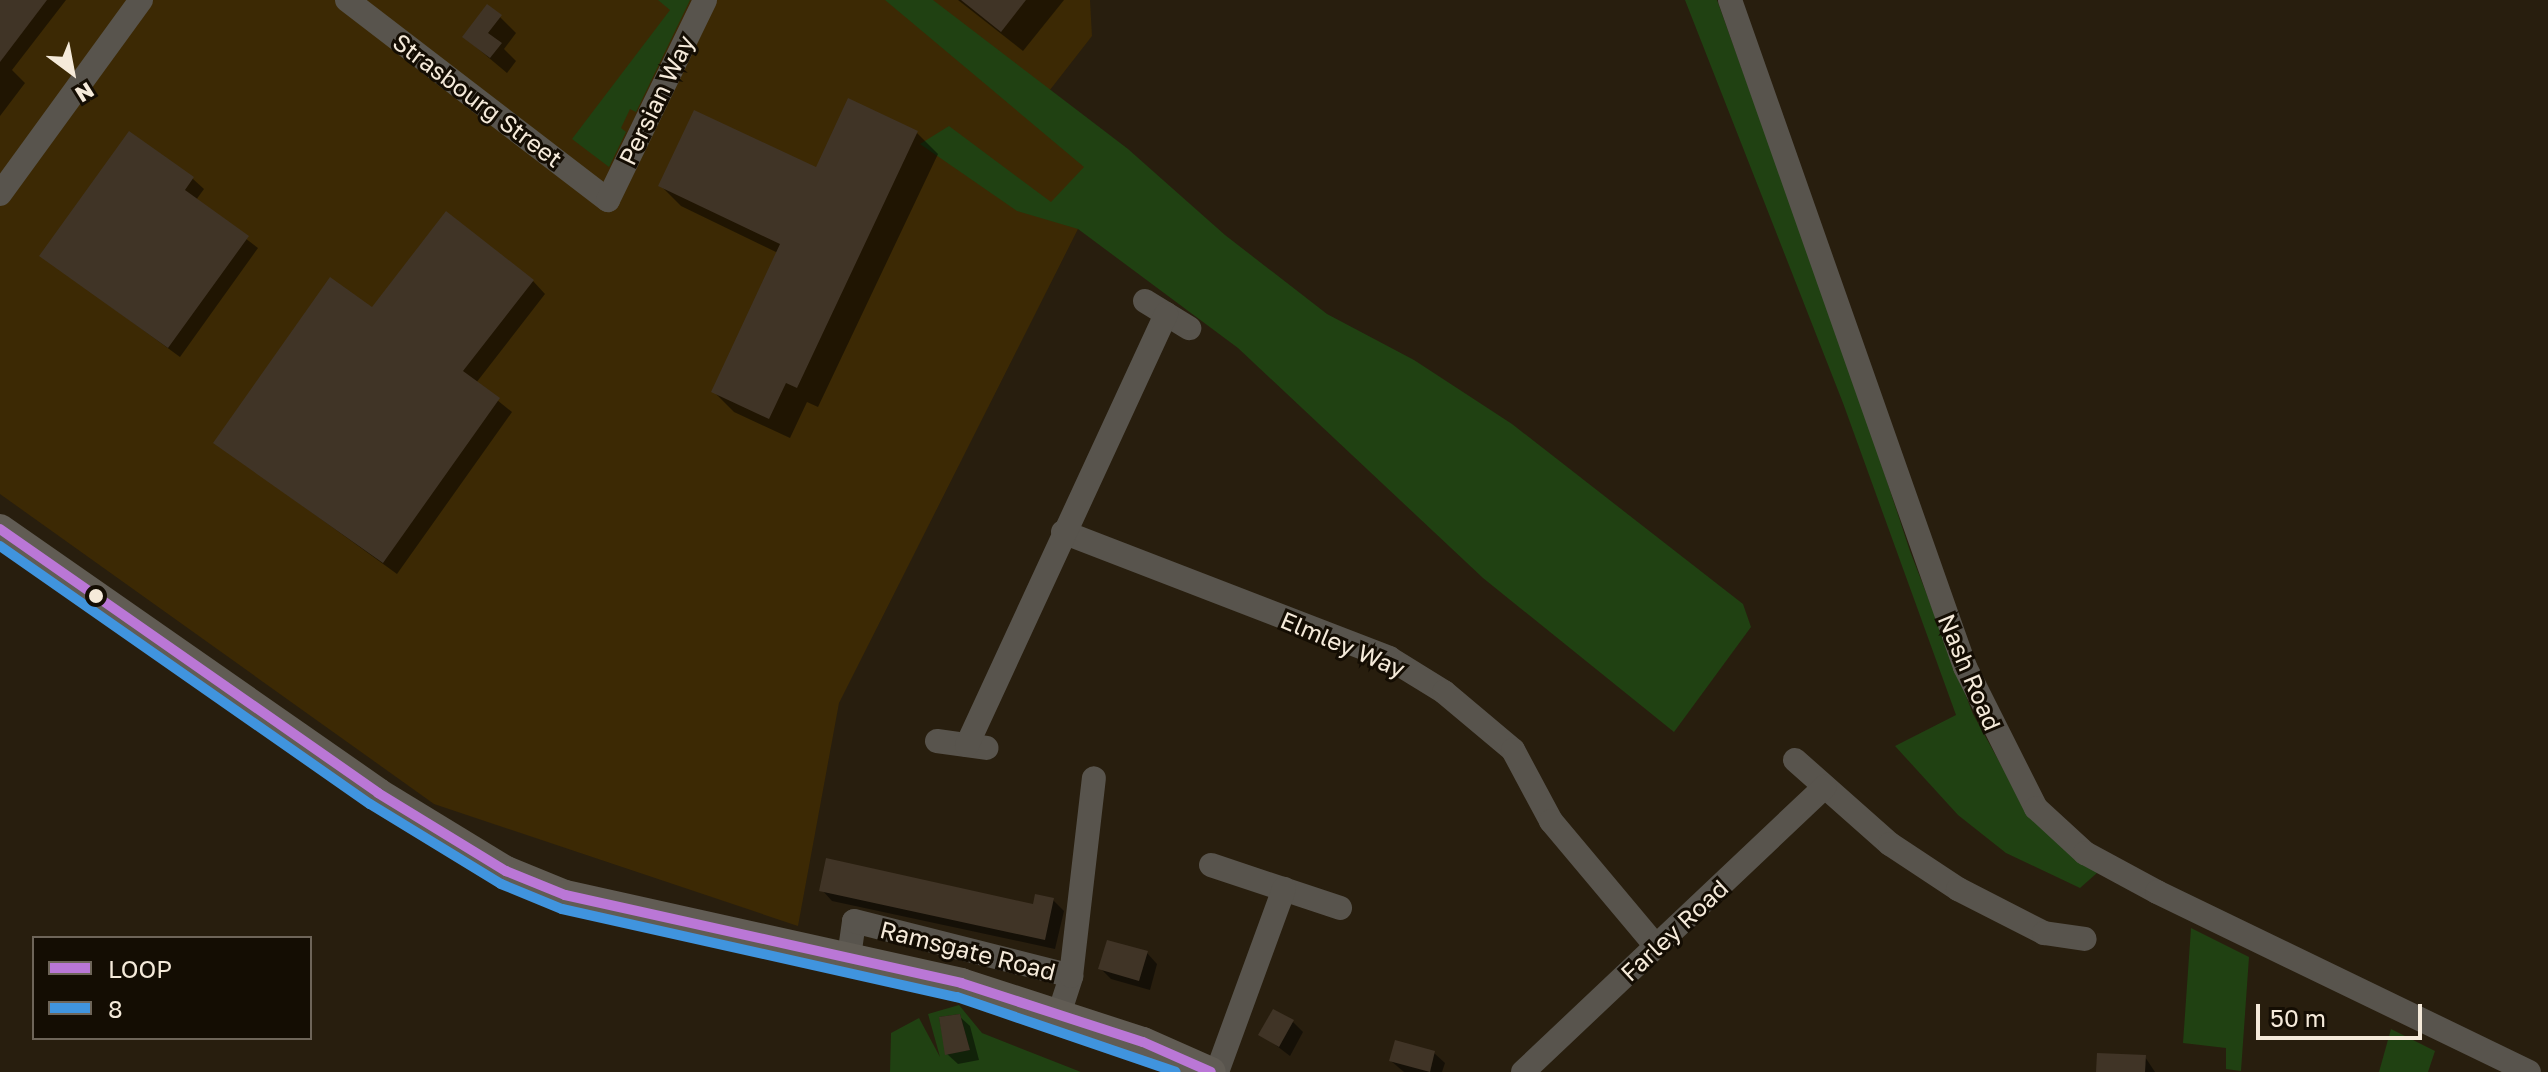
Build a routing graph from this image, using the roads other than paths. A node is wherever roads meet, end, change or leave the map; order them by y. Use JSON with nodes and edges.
{"nodes":[{"id":1,"x":141,"y":0,"type":"edge"},
{"id":2,"x":347,"y":0,"type":"edge"},
{"id":3,"x":705,"y":0,"type":"edge"},
{"id":4,"x":1730,"y":0,"type":"edge"},
{"id":5,"x":0,"y":194,"type":"edge"},
{"id":6,"x":608,"y":200,"type":"joint"},
{"id":7,"x":1189,"y":328,"type":"dead end"},
{"id":8,"x":0,"y":529,"type":"edge"},
{"id":9,"x":1063,"y":532,"type":"junction"},
{"id":10,"x":937,"y":741,"type":"dead end"},
{"id":11,"x":1795,"y":760,"type":"dead end"},
{"id":12,"x":1094,"y":778,"type":"dead end"},
{"id":13,"x":1824,"y":787,"type":"junction"},
{"id":14,"x":1211,"y":865,"type":"dead end"},
{"id":15,"x":1284,"y":889,"type":"junction"},
{"id":16,"x":1340,"y":908,"type":"dead end"},
{"id":17,"x":2085,"y":939,"type":"dead end"},
{"id":18,"x":1656,"y":946,"type":"junction"},
{"id":19,"x":849,"y":957,"type":"junction"},
{"id":20,"x":1071,"y":976,"type":"junction"},
{"id":21,"x":1059,"y":1014,"type":"junction"},
{"id":22,"x":1211,"y":1072,"type":"edge"},
{"id":23,"x":1217,"y":1072,"type":"edge"},
{"id":24,"x":1523,"y":1072,"type":"edge"},
{"id":25,"x":2529,"y":1072,"type":"edge"}],
"edges":[{"from":1,"to":5,"type":"street"},
{"from":2,"to":6,"type":"street","name":"Strasbourg Street"},
{"from":3,"to":6,"type":"street","name":"Persian Way"},
{"from":4,"to":25,"type":"street","name":"Nash Road"},
{"from":7,"to":9,"type":"street"},
{"from":8,"to":19,"type":"main road","name":"Ramsgate Road"},
{"from":9,"to":10,"type":"street"},
{"from":9,"to":18,"type":"street","name":"Elmley Way"},
{"from":11,"to":13,"type":"street"},
{"from":12,"to":20,"type":"street"},
{"from":13,"to":17,"type":"street"},
{"from":13,"to":18,"type":"street","name":"Farley Road"},
{"from":14,"to":15,"type":"street"},
{"from":15,"to":16,"type":"street"},
{"from":15,"to":23,"type":"street"},
{"from":18,"to":24,"type":"street","name":"Farley Road"},
{"from":19,"to":20,"type":"street","name":"Ramsgate Road"},
{"from":19,"to":21,"type":"main road","name":"Ramsgate Road"},
{"from":20,"to":21,"type":"street"},
{"from":21,"to":22,"type":"main road","name":"Ramsgate Road"}]}
